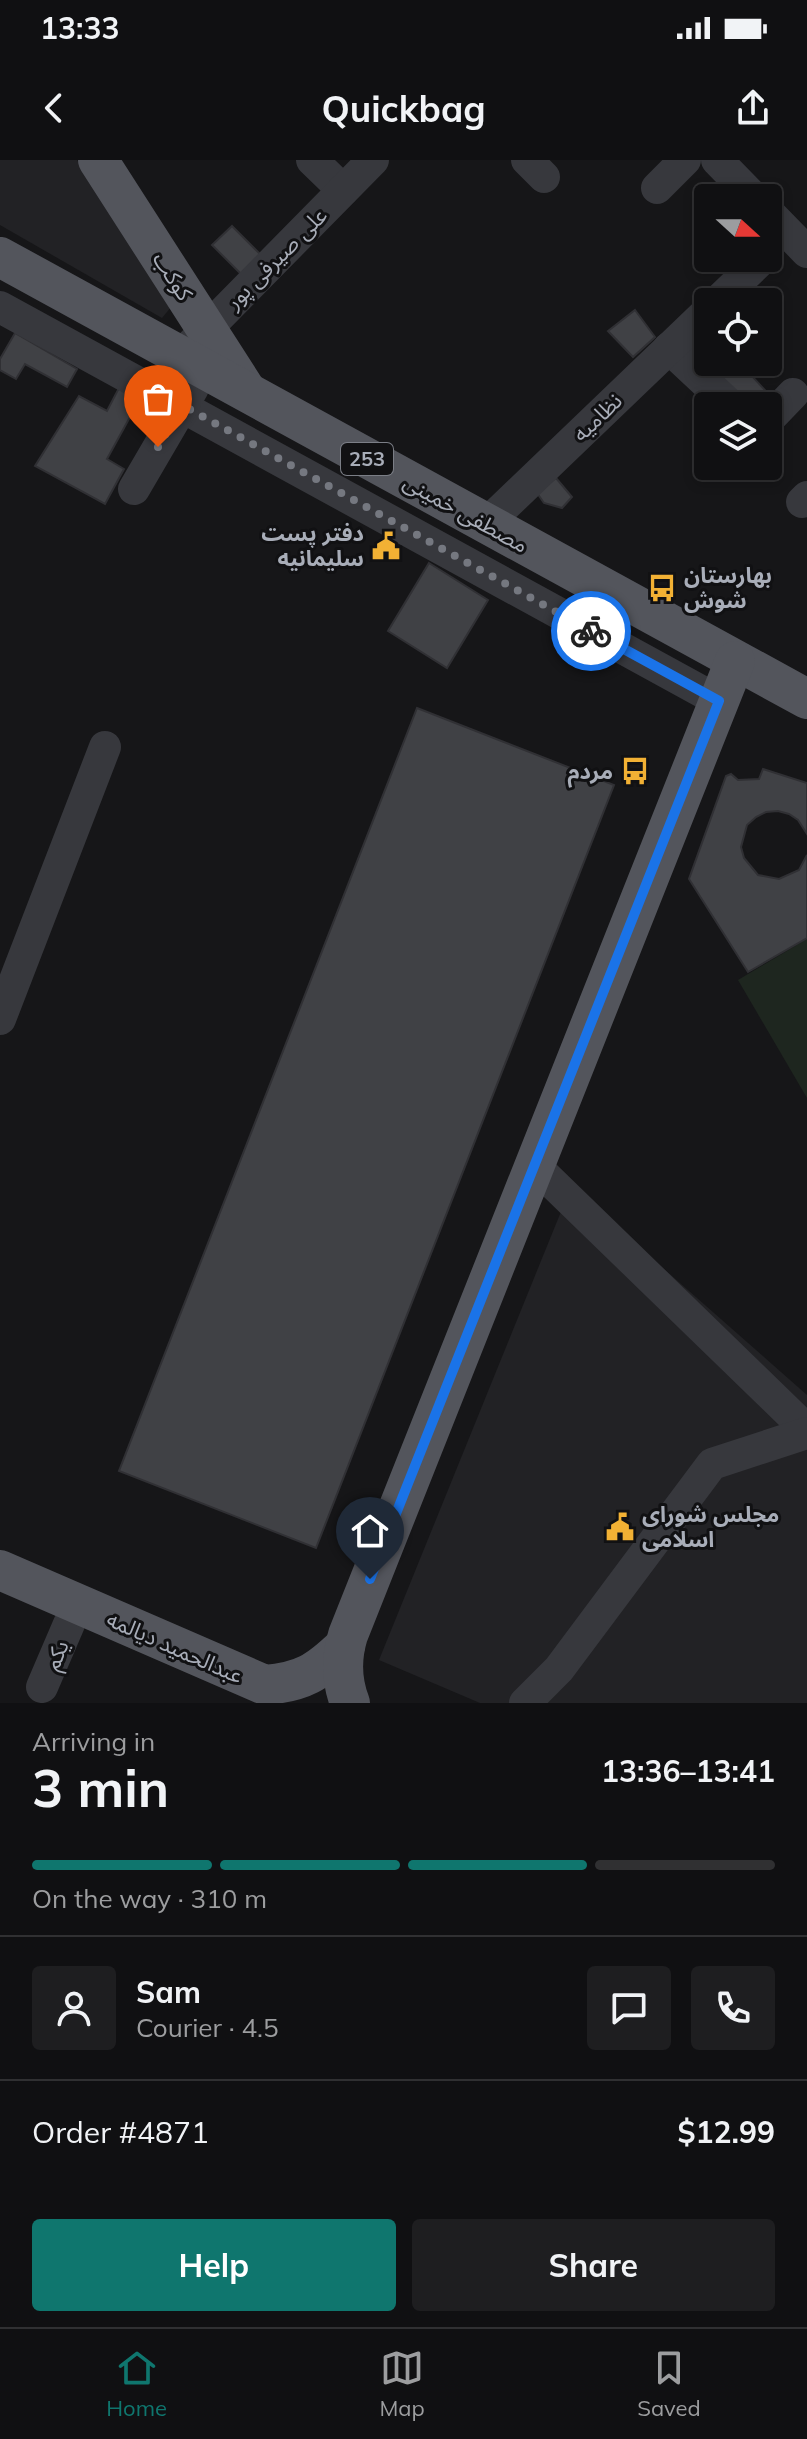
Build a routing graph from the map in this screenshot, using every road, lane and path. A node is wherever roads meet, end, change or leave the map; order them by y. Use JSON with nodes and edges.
{"nodes":[{"id":1,"x":98,"y":160,"type":"edge"},
{"id":2,"x":312,"y":160,"type":"edge"},
{"id":3,"x":373,"y":160,"type":"edge"},
{"id":4,"x":685,"y":160,"type":"edge"},
{"id":5,"x":717,"y":160,"type":"edge"},
{"id":6,"x":740,"y":184,"type":"edge"},
{"id":7,"x":657,"y":188,"type":"dead end"},
{"id":8,"x":343,"y":190,"type":"junction"},
{"id":9,"x":14,"y":264,"type":"edge"},
{"id":10,"x":748,"y":272,"type":"edge"},
{"id":11,"x":732,"y":288,"type":"edge"},
{"id":12,"x":2,"y":313,"type":"edge"},
{"id":13,"x":694,"y":324,"type":"edge"},
{"id":14,"x":669,"y":348,"type":"junction"},
{"id":15,"x":198,"y":351,"type":"junction"},
{"id":16,"x":716,"y":392,"type":"edge"},
{"id":17,"x":247,"y":393,"type":"joint"},
{"id":18,"x":793,"y":394,"type":"dead end"},
{"id":19,"x":182,"y":405,"type":"junction"},
{"id":20,"x":782,"y":405,"type":"edge"},
{"id":21,"x":134,"y":489,"type":"dead end"},
{"id":22,"x":486,"y":524,"type":"junction"},
{"id":23,"x":735,"y":661,"type":"junction"},
{"id":24,"x":807,"y":699,"type":"edge"},
{"id":25,"x":719,"y":701,"type":"junction"},
{"id":26,"x":105,"y":747,"type":"dead end"},
{"id":27,"x":0,"y":1019,"type":"edge"},
{"id":28,"x":534,"y":1165,"type":"junction"},
{"id":29,"x":807,"y":1432,"type":"edge"},
{"id":30,"x":0,"y":1570,"type":"edge"},
{"id":31,"x":0,"y":1593,"type":"edge"},
{"id":32,"x":69,"y":1624,"type":"junction"},
{"id":33,"x":345,"y":1646,"type":"junction"},
{"id":34,"x":42,"y":1687,"type":"dead end"},
{"id":35,"x":296,"y":1692,"type":"edge"},
{"id":36,"x":254,"y":1703,"type":"edge"},
{"id":37,"x":350,"y":1703,"type":"edge"},
{"id":38,"x":525,"y":1703,"type":"edge"}],
"edges":[{"from":1,"to":15,"type":"main road","name":"کوکب"},
{"from":2,"to":8,"type":"street"},
{"from":3,"to":8,"type":"street","name":"علی صیرفی پور"},
{"from":4,"to":7,"type":"street"},
{"from":5,"to":6,"type":"street"},
{"from":8,"to":15,"type":"street","name":"علی صیرفی پور"},
{"from":9,"to":12,"type":"street"},
{"from":9,"to":15,"type":"main road"},
{"from":10,"to":11,"type":"street"},
{"from":12,"to":19,"type":"street"},
{"from":13,"to":14,"type":"street","name":"نظامیه"},
{"from":14,"to":16,"type":"street"},
{"from":14,"to":22,"type":"street","name":"نظامیه"},
{"from":15,"to":17,"type":"main road","name":"کوکب"},
{"from":15,"to":19,"type":"street","name":"علی صیرفی پور"},
{"from":17,"to":22,"type":"main road","name":"مصطفی خمینی","number":"253"},
{"from":18,"to":20,"type":"street"},
{"from":19,"to":21,"type":"street","name":"علی صیرفی پور"},
{"from":19,"to":25,"type":"street"},
{"from":22,"to":23,"type":"main road","name":"مصطفی خمینی","number":"253"},
{"from":23,"to":24,"type":"main road","name":"مصطفی خمینی","number":"253"},
{"from":23,"to":25,"type":"main road"},
{"from":25,"to":28,"type":"main road"},
{"from":26,"to":27,"type":"street"},
{"from":28,"to":29,"type":"street"},
{"from":28,"to":33,"type":"main road"},
{"from":29,"to":38,"type":"street"},
{"from":30,"to":35,"type":"main road","name":"عبدالحمید دیالمه"},
{"from":31,"to":32,"type":"main road","name":"عبدالحمید دیالمه"},
{"from":32,"to":34,"type":"street","name":"یکم"},
{"from":32,"to":36,"type":"main road","name":"عبدالحمید دیالمه"},
{"from":33,"to":35,"type":"main road","name":"عبدالحمید دیالمه"},
{"from":33,"to":37,"type":"main road"}]}
